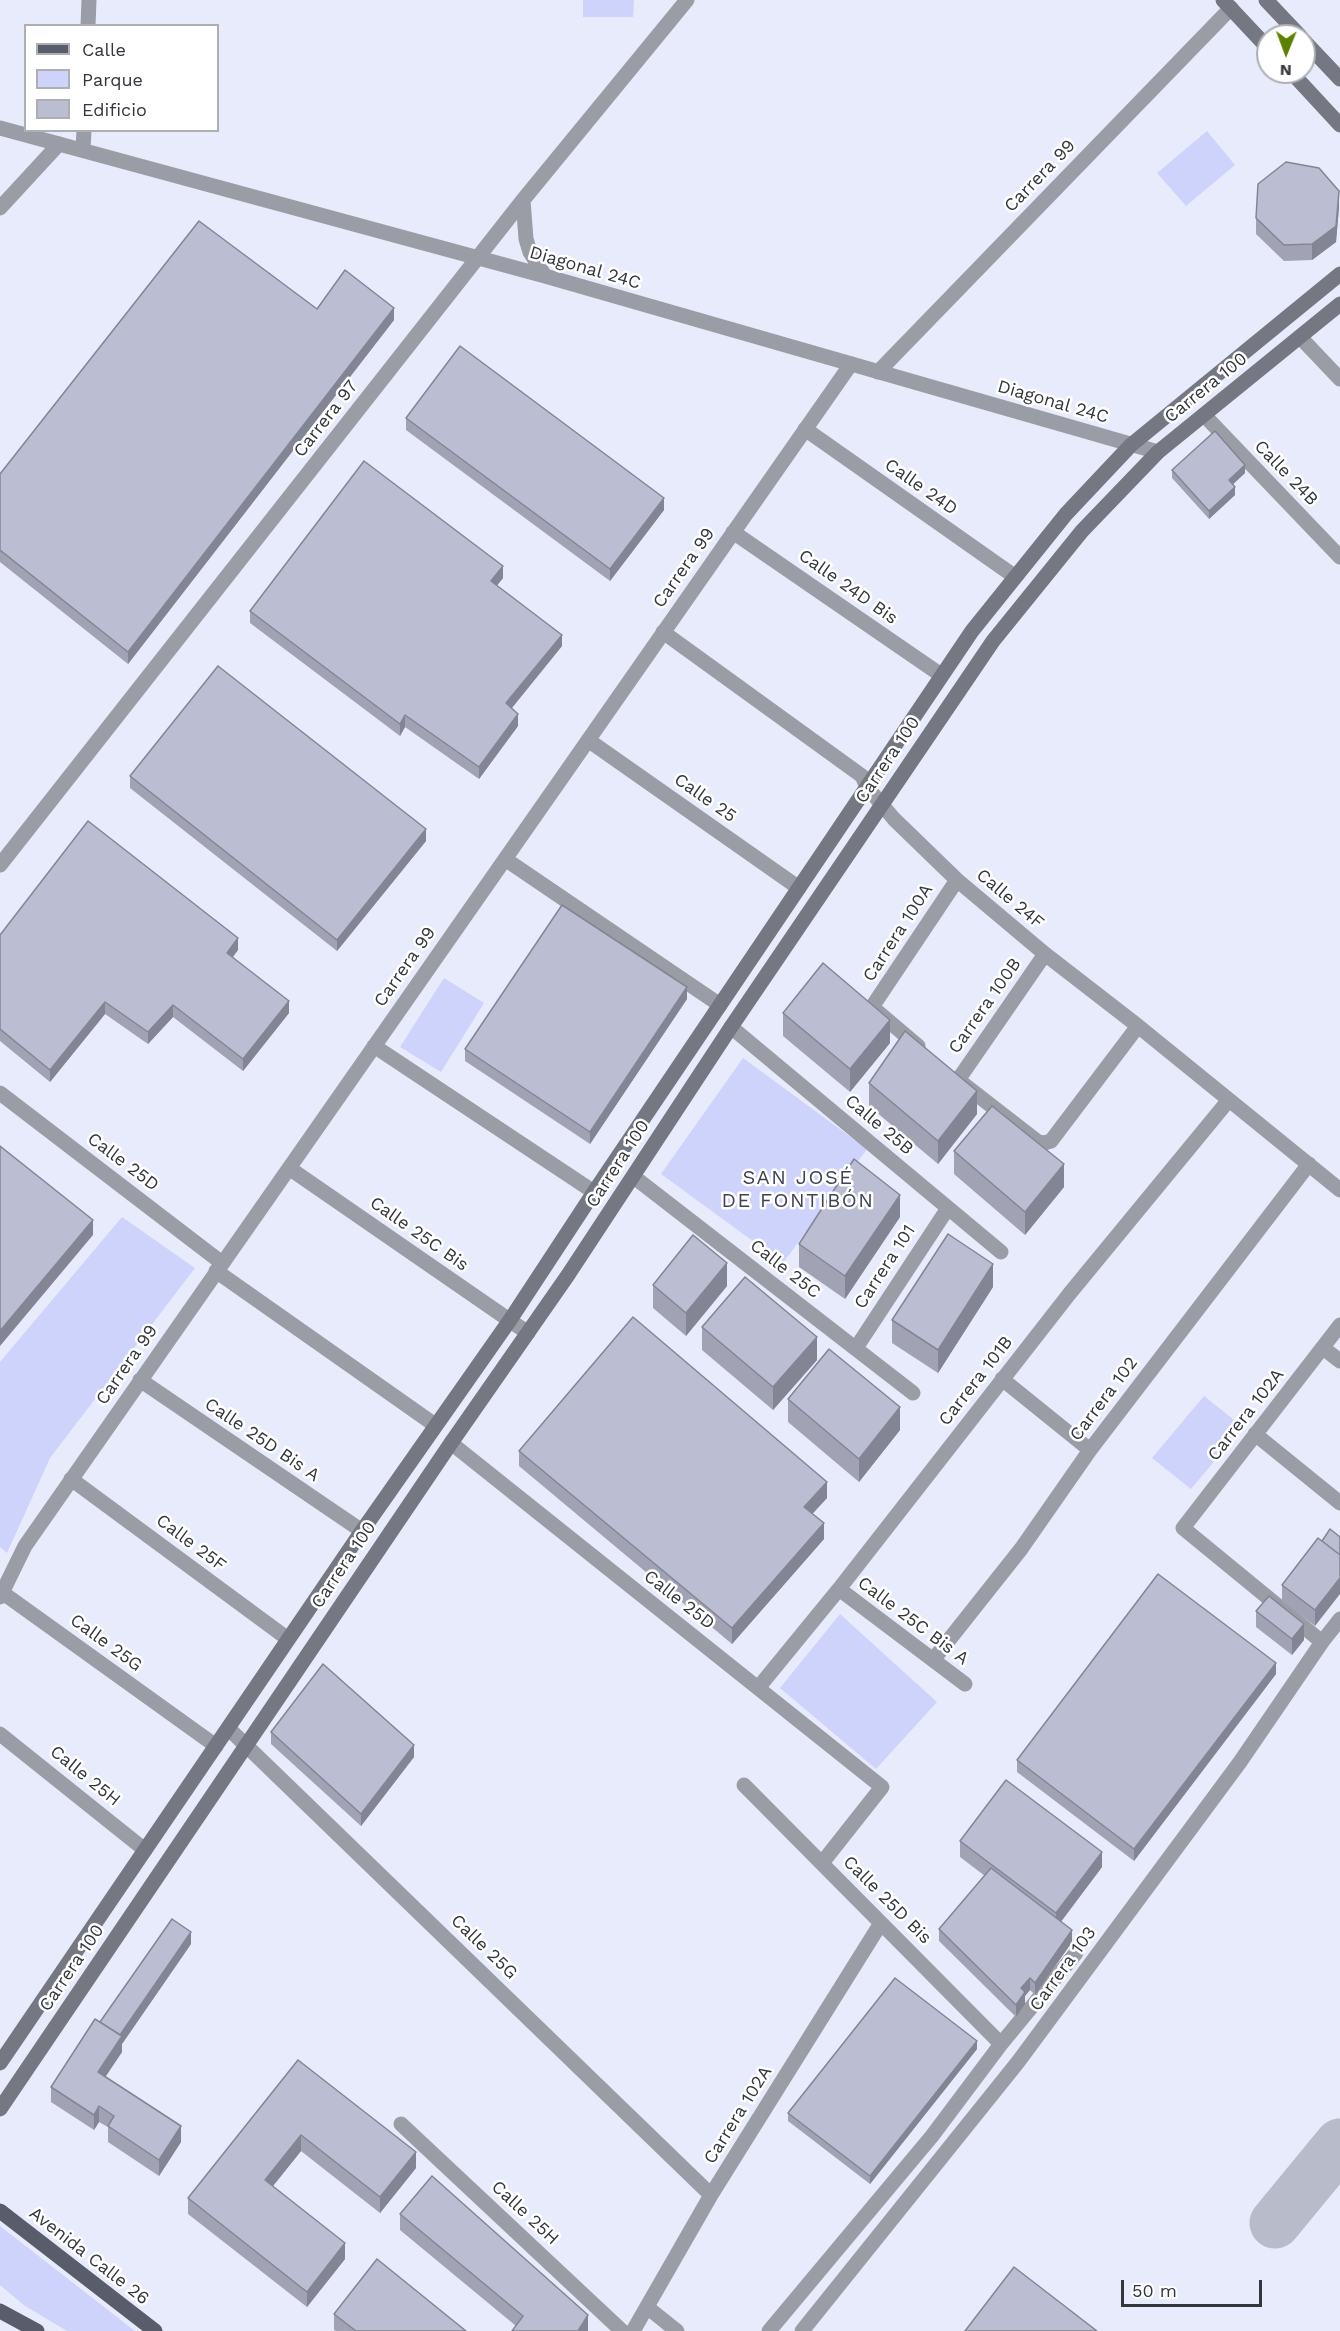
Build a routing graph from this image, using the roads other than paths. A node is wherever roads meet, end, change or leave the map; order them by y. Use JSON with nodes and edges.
{"nodes":[{"id":1,"x":89,"y":0,"type":"edge"},
{"id":2,"x":687,"y":0,"type":"edge"},
{"id":3,"x":1266,"y":0,"type":"edge"},
{"id":4,"x":1227,"y":4,"type":"edge"},
{"id":5,"x":88,"y":24,"type":"edge"},
{"id":6,"x":1289,"y":24,"type":"edge"},
{"id":7,"x":1256,"y":35,"type":"edge"},
{"id":8,"x":1316,"y":53,"type":"edge"},
{"id":9,"x":1339,"y":77,"type":"edge"},
{"id":10,"x":1302,"y":84,"type":"edge"},
{"id":11,"x":1340,"y":125,"type":"edge"},
{"id":12,"x":0,"y":128,"type":"edge"},
{"id":13,"x":84,"y":132,"type":"edge"},
{"id":14,"x":59,"y":144,"type":"junction"},
{"id":15,"x":83,"y":150,"type":"junction"},
{"id":16,"x":523,"y":200,"type":"junction"},
{"id":17,"x":0,"y":208,"type":"edge"},
{"id":18,"x":478,"y":258,"type":"junction"},
{"id":19,"x":1340,"y":274,"type":"edge"},
{"id":20,"x":545,"y":276,"type":"junction"},
{"id":21,"x":1340,"y":304,"type":"edge"},
{"id":22,"x":1300,"y":337,"type":"junction"},
{"id":23,"x":851,"y":364,"type":"junction"},
{"id":24,"x":878,"y":372,"type":"junction"},
{"id":25,"x":1340,"y":379,"type":"edge"},
{"id":26,"x":1204,"y":415,"type":"junction"},
{"id":27,"x":805,"y":429,"type":"junction"},
{"id":28,"x":1131,"y":445,"type":"junction"},
{"id":29,"x":1158,"y":452,"type":"junction"},
{"id":30,"x":733,"y":532,"type":"junction"},
{"id":31,"x":1340,"y":557,"type":"edge"},
{"id":32,"x":1014,"y":576,"type":"junction"},
{"id":33,"x":663,"y":632,"type":"junction"},
{"id":34,"x":941,"y":675,"type":"junction"},
{"id":35,"x":588,"y":740,"type":"junction"},
{"id":36,"x":867,"y":787,"type":"junction"},
{"id":37,"x":881,"y":805,"type":"junction"},
{"id":38,"x":505,"y":859,"type":"junction"},
{"id":39,"x":0,"y":865,"type":"edge"},
{"id":40,"x":957,"y":880,"type":"junction"},
{"id":41,"x":799,"y":888,"type":"junction"},
{"id":42,"x":1045,"y":954,"type":"junction"},
{"id":43,"x":720,"y":1005,"type":"junction"},
{"id":44,"x":1138,"y":1026,"type":"junction"},
{"id":45,"x":731,"y":1027,"type":"junction"},
{"id":46,"x":374,"y":1046,"type":"junction"},
{"id":47,"x":932,"y":1058,"type":"edge"},
{"id":48,"x":0,"y":1093,"type":"edge"},
{"id":49,"x":1228,"y":1101,"type":"junction"},
{"id":50,"x":1309,"y":1164,"type":"junction"},
{"id":51,"x":289,"y":1168,"type":"junction"},
{"id":52,"x":634,"y":1177,"type":"junction"},
{"id":53,"x":1340,"y":1190,"type":"edge"},
{"id":54,"x":594,"y":1192,"type":"junction"},
{"id":55,"x":948,"y":1208,"type":"junction"},
{"id":56,"x":1001,"y":1252,"type":"dead end"},
{"id":57,"x":219,"y":1267,"type":"junction"},
{"id":58,"x":510,"y":1320,"type":"junction"},
{"id":59,"x":1340,"y":1325,"type":"edge"},
{"id":60,"x":528,"y":1333,"type":"junction"},
{"id":61,"x":856,"y":1348,"type":"junction"},
{"id":62,"x":1323,"y":1348,"type":"junction"},
{"id":63,"x":1340,"y":1361,"type":"edge"},
{"id":64,"x":1002,"y":1379,"type":"junction"},
{"id":65,"x":140,"y":1380,"type":"junction"},
{"id":66,"x":913,"y":1393,"type":"dead end"},
{"id":67,"x":435,"y":1425,"type":"junction"},
{"id":68,"x":1255,"y":1434,"type":"junction"},
{"id":69,"x":451,"y":1443,"type":"junction"},
{"id":70,"x":1090,"y":1450,"type":"junction"},
{"id":71,"x":71,"y":1479,"type":"junction"},
{"id":72,"x":1340,"y":1503,"type":"edge"},
{"id":73,"x":362,"y":1531,"type":"junction"},
{"id":74,"x":5,"y":1574,"type":"edge"},
{"id":75,"x":839,"y":1589,"type":"junction"},
{"id":76,"x":1,"y":1595,"type":"edge"},
{"id":77,"x":1340,"y":1618,"type":"edge"},
{"id":78,"x":288,"y":1639,"type":"junction"},
{"id":79,"x":1322,"y":1642,"type":"junction"},
{"id":80,"x":933,"y":1660,"type":"junction"},
{"id":81,"x":965,"y":1684,"type":"dead end"},
{"id":82,"x":758,"y":1688,"type":"junction"},
{"id":83,"x":228,"y":1728,"type":"junction"},
{"id":84,"x":0,"y":1734,"type":"edge"},
{"id":85,"x":246,"y":1744,"type":"junction"},
{"id":86,"x":216,"y":1746,"type":"junction"},
{"id":87,"x":744,"y":1785,"type":"dead end"},
{"id":88,"x":145,"y":1850,"type":"junction"},
{"id":89,"x":822,"y":1863,"type":"junction"},
{"id":90,"x":881,"y":1923,"type":"junction"},
{"id":91,"x":1076,"y":1953,"type":"dead end"},
{"id":92,"x":1001,"y":2044,"type":"junction"},
{"id":93,"x":0,"y":2063,"type":"edge"},
{"id":94,"x":0,"y":2109,"type":"edge"},
{"id":95,"x":401,"y":2124,"type":"dead end"},
{"id":96,"x":711,"y":2195,"type":"junction"},
{"id":97,"x":0,"y":2206,"type":"edge"},
{"id":98,"x":5,"y":2215,"type":"edge"},
{"id":99,"x":647,"y":2307,"type":"junction"},
{"id":100,"x":0,"y":2312,"type":"edge"},
{"id":101,"x":22,"y":2331,"type":"edge"},
{"id":102,"x":38,"y":2331,"type":"edge"},
{"id":103,"x":155,"y":2331,"type":"edge"},
{"id":104,"x":622,"y":2331,"type":"edge"},
{"id":105,"x":633,"y":2331,"type":"edge"},
{"id":106,"x":677,"y":2331,"type":"edge"},
{"id":107,"x":770,"y":2331,"type":"edge"},
{"id":108,"x":802,"y":2331,"type":"edge"}],
"edges":[{"from":1,"to":5,"type":"street"},
{"from":2,"to":16,"type":"street","name":"Carrera 97"},
{"from":3,"to":6,"type":"main road"},
{"from":4,"to":7,"type":"main road"},
{"from":4,"to":24,"type":"street","name":"Carrera 99"},
{"from":8,"to":9,"type":"main road"},
{"from":10,"to":11,"type":"main road"},
{"from":12,"to":14,"type":"street","name":"Diagonal 24C"},
{"from":13,"to":15,"type":"street"},
{"from":14,"to":15,"type":"street","name":"Diagonal 24C"},
{"from":14,"to":17,"type":"street"},
{"from":15,"to":18,"type":"street","name":"Diagonal 24C"},
{"from":16,"to":18,"type":"street","name":"Carrera 97"},
{"from":16,"to":20,"type":"street"},
{"from":18,"to":20,"type":"street","name":"Diagonal 24C"},
{"from":18,"to":39,"type":"street","name":"Carrera 97"},
{"from":19,"to":28,"type":"main road","name":"Carrera 100"},
{"from":20,"to":23,"type":"street","name":"Diagonal 24C"},
{"from":21,"to":22,"type":"main road","name":"Carrera 100"},
{"from":22,"to":25,"type":"street"},
{"from":22,"to":26,"type":"main road","name":"Carrera 100"},
{"from":23,"to":24,"type":"street","name":"Diagonal 24C"},
{"from":23,"to":27,"type":"street","name":"Carrera 99"},
{"from":24,"to":28,"type":"street","name":"Diagonal 24C"},
{"from":26,"to":29,"type":"main road","name":"Carrera 100"},
{"from":26,"to":31,"type":"street","name":"Calle 24B"},
{"from":27,"to":30,"type":"street","name":"Carrera 99"},
{"from":27,"to":32,"type":"street","name":"Calle 24D"},
{"from":28,"to":29,"type":"street","name":"Diagonal 24C"},
{"from":28,"to":32,"type":"main road","name":"Carrera 100"},
{"from":29,"to":37,"type":"main road","name":"Carrera 100"},
{"from":30,"to":33,"type":"street","name":"Carrera 99"},
{"from":30,"to":34,"type":"street","name":"Calle 24D Bis"},
{"from":32,"to":34,"type":"main road","name":"Carrera 100"},
{"from":33,"to":35,"type":"street","name":"Carrera 99"},
{"from":33,"to":36,"type":"street","name":"Calle 24F"},
{"from":34,"to":36,"type":"main road","name":"Carrera 100"},
{"from":35,"to":38,"type":"street","name":"Carrera 99"},
{"from":35,"to":41,"type":"street","name":"Calle 25"},
{"from":36,"to":37,"type":"street","name":"Calle 24F"},
{"from":36,"to":41,"type":"main road","name":"Carrera 100"},
{"from":37,"to":40,"type":"street","name":"Calle 24F"},
{"from":37,"to":45,"type":"main road","name":"Carrera 100"},
{"from":38,"to":43,"type":"street"},
{"from":38,"to":46,"type":"street","name":"Carrera 99"},
{"from":40,"to":42,"type":"street","name":"Calle 24F"},
{"from":40,"to":47,"type":"street","name":"Carrera 100A"},
{"from":41,"to":43,"type":"main road","name":"Carrera 100"},
{"from":42,"to":44,"type":"street","name":"Calle 24F"},
{"from":42,"to":44,"type":"street","name":"Carrera 100B"},
{"from":43,"to":54,"type":"main road","name":"Carrera 100"},
{"from":44,"to":49,"type":"street","name":"Calle 24F"},
{"from":45,"to":52,"type":"main road","name":"Carrera 100"},
{"from":45,"to":55,"type":"street","name":"Calle 25B"},
{"from":46,"to":51,"type":"street","name":"Carrera 99"},
{"from":46,"to":54,"type":"street"},
{"from":48,"to":57,"type":"street","name":"Calle 25D"},
{"from":49,"to":50,"type":"street","name":"Calle 24F"},
{"from":49,"to":64,"type":"street","name":"Carrera 101B"},
{"from":50,"to":53,"type":"street","name":"Calle 24F"},
{"from":50,"to":70,"type":"street","name":"Carrera 102"},
{"from":51,"to":57,"type":"street","name":"Carrera 99"},
{"from":51,"to":58,"type":"street","name":"Calle 25C Bis"},
{"from":52,"to":60,"type":"main road","name":"Carrera 100"},
{"from":52,"to":61,"type":"street","name":"Calle 25C"},
{"from":54,"to":58,"type":"main road","name":"Carrera 100"},
{"from":55,"to":56,"type":"street","name":"Calle 25B"},
{"from":55,"to":61,"type":"street","name":"Carrera 101"},
{"from":57,"to":65,"type":"street","name":"Carrera 99"},
{"from":57,"to":67,"type":"street","name":"Calle 25D"},
{"from":58,"to":60,"type":"street","name":"Calle 25C Bis"},
{"from":58,"to":67,"type":"main road","name":"Carrera 100"},
{"from":59,"to":62,"type":"street","name":"Carrera 102A"},
{"from":60,"to":69,"type":"main road","name":"Carrera 100"},
{"from":61,"to":66,"type":"street","name":"Calle 25C"},
{"from":62,"to":63,"type":"street"},
{"from":62,"to":68,"type":"street","name":"Carrera 102A"},
{"from":64,"to":70,"type":"street"},
{"from":64,"to":75,"type":"street","name":"Carrera 101B"},
{"from":65,"to":71,"type":"street","name":"Carrera 99"},
{"from":65,"to":73,"type":"street","name":"Calle 25D Bis A"},
{"from":67,"to":73,"type":"main road","name":"Carrera 100"},
{"from":68,"to":72,"type":"street"},
{"from":68,"to":79,"type":"street","name":"Carrera 102A"},
{"from":69,"to":82,"type":"street","name":"Calle 25D"},
{"from":69,"to":85,"type":"main road","name":"Carrera 100"},
{"from":70,"to":80,"type":"street","name":"Carrera 102"},
{"from":71,"to":74,"type":"street","name":"Carrera 99"},
{"from":71,"to":78,"type":"street","name":"Calle 25F"},
{"from":73,"to":78,"type":"main road","name":"Carrera 100"},
{"from":74,"to":76,"type":"street","name":"Carrera 99"},
{"from":75,"to":80,"type":"street","name":"Calle 25C Bis A"},
{"from":75,"to":82,"type":"street","name":"Carrera 101B"},
{"from":76,"to":86,"type":"street","name":"Calle 25G"},
{"from":77,"to":79,"type":"street","name":"Carrera 103"},
{"from":78,"to":83,"type":"main road","name":"Carrera 100"},
{"from":79,"to":108,"type":"street","name":"Carrera 103"},
{"from":80,"to":81,"type":"street","name":"Calle 25C Bis A"},
{"from":82,"to":89,"type":"street","name":"Calle 25D"},
{"from":83,"to":85,"type":"street","name":"Calle 25G"},
{"from":83,"to":86,"type":"main road","name":"Carrera 100"},
{"from":84,"to":88,"type":"street","name":"Calle 25H"},
{"from":85,"to":94,"type":"main road","name":"Carrera 100"},
{"from":85,"to":96,"type":"street","name":"Calle 25G"},
{"from":86,"to":88,"type":"main road","name":"Carrera 100"},
{"from":87,"to":89,"type":"street","name":"Calle 25D Bis"},
{"from":88,"to":93,"type":"main road","name":"Carrera 100"},
{"from":89,"to":90,"type":"street","name":"Calle 25D Bis"},
{"from":90,"to":92,"type":"street","name":"Calle 25D Bis"},
{"from":90,"to":96,"type":"street","name":"Carrera 102A"},
{"from":91,"to":92,"type":"street"},
{"from":92,"to":107,"type":"street"},
{"from":95,"to":104,"type":"street","name":"Calle 25H"},
{"from":96,"to":99,"type":"street","name":"Carrera 102A"},
{"from":97,"to":98,"type":"main road"},
{"from":98,"to":103,"type":"main road","name":"Avenida Calle 26"},
{"from":99,"to":105,"type":"street","name":"Carrera 102A"},
{"from":99,"to":106,"type":"street"},
{"from":100,"to":101,"type":"main road"},
{"from":100,"to":102,"type":"main road"}]}
